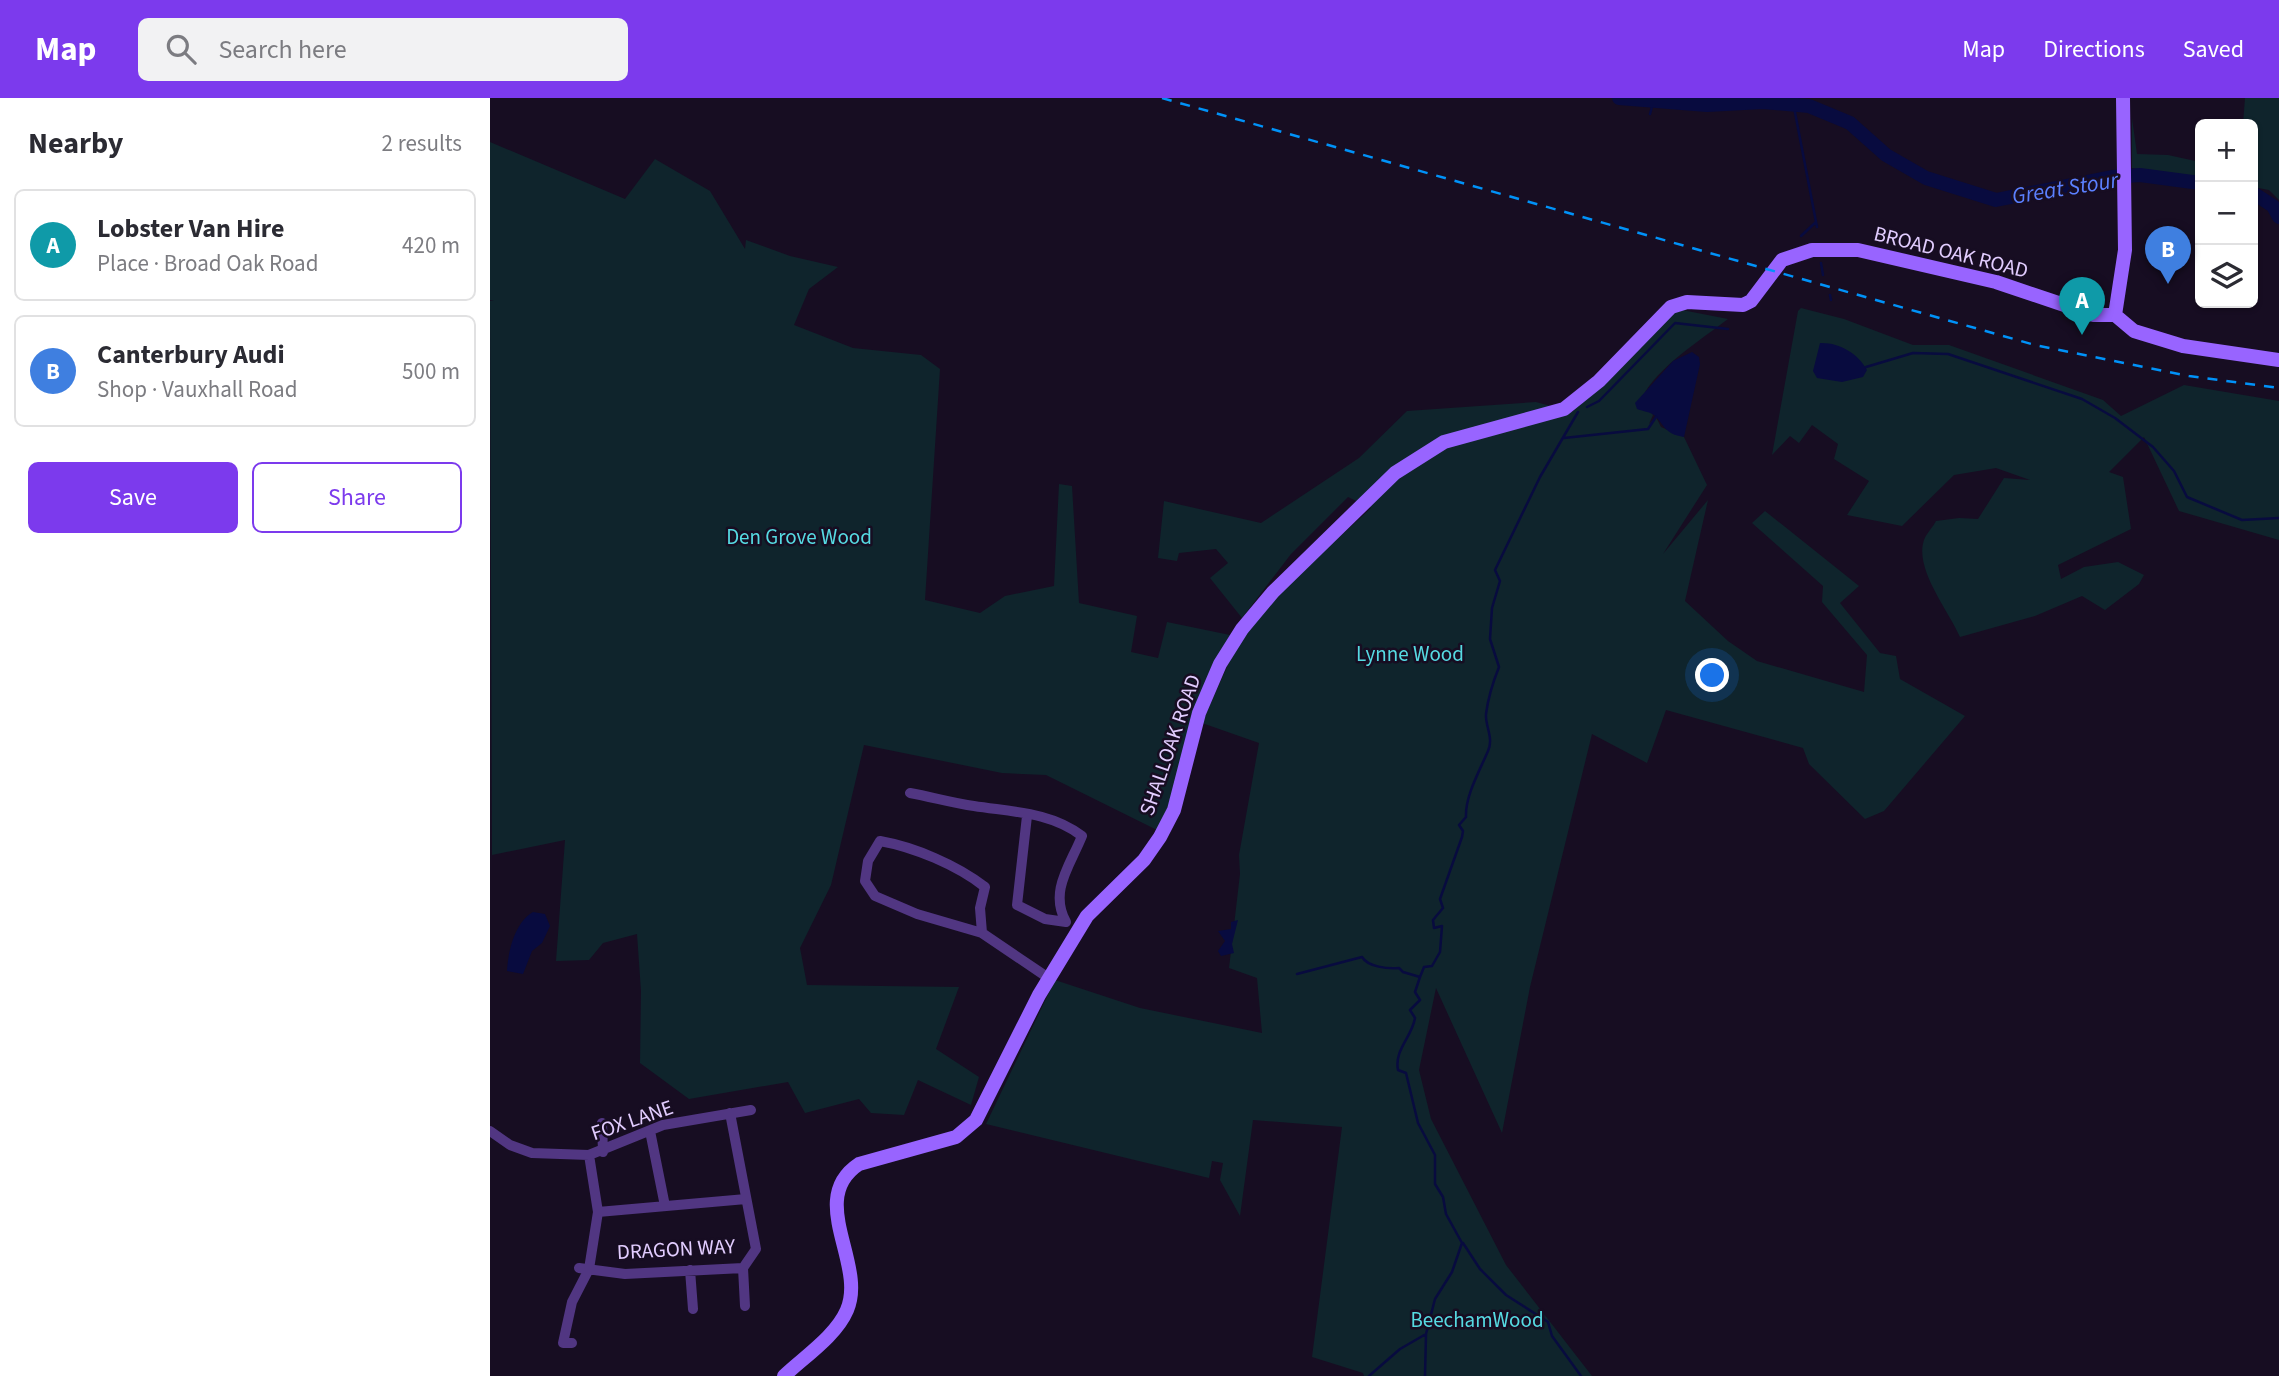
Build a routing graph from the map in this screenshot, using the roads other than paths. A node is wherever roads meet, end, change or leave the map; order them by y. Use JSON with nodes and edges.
{"nodes":[{"id":1,"x":2123,"y":98,"type":"edge"},
{"id":2,"x":1774,"y":267,"type":"joint"},
{"id":3,"x":2115,"y":316,"type":"junction"},
{"id":4,"x":2279,"y":360,"type":"edge"},
{"id":5,"x":910,"y":793,"type":"dead end"},
{"id":6,"x":1027,"y":816,"type":"junction"},
{"id":7,"x":1066,"y":922,"type":"junction"},
{"id":8,"x":982,"y":933,"type":"junction"},
{"id":9,"x":1077,"y":934,"type":"junction"},
{"id":10,"x":1050,"y":979,"type":"junction"},
{"id":11,"x":751,"y":1110,"type":"dead end"},
{"id":12,"x":730,"y":1113,"type":"junction"},
{"id":13,"x":602,"y":1124,"type":"dead end"},
{"id":14,"x":490,"y":1131,"type":"edge"},
{"id":15,"x":650,"y":1131,"type":"junction"},
{"id":16,"x":603,"y":1152,"type":"junction"},
{"id":17,"x":589,"y":1155,"type":"junction"},
{"id":18,"x":746,"y":1199,"type":"junction"},
{"id":19,"x":665,"y":1206,"type":"junction"},
{"id":20,"x":598,"y":1212,"type":"junction"},
{"id":21,"x":584,"y":1268,"type":"junction"},
{"id":22,"x":743,"y":1268,"type":"junction"},
{"id":23,"x":690,"y":1270,"type":"junction"},
{"id":24,"x":745,"y":1306,"type":"dead end"},
{"id":25,"x":693,"y":1309,"type":"dead end"},
{"id":26,"x":572,"y":1343,"type":"dead end"},
{"id":27,"x":784,"y":1376,"type":"edge"}],
"edges":[{"from":1,"to":3,"type":"street"},
{"from":2,"to":3,"type":"street","name":"BROAD OAK ROAD"},
{"from":2,"to":9,"type":"street","name":"SHALLOAK ROAD"},
{"from":3,"to":4,"type":"street","name":"BROAD OAK ROAD"},
{"from":5,"to":6,"type":"street"},
{"from":6,"to":7,"type":"street"},
{"from":6,"to":7,"type":"street"},
{"from":7,"to":9,"type":"street"},
{"from":8,"to":8,"type":"street"},
{"from":8,"to":10,"type":"street"},
{"from":9,"to":10,"type":"street","name":"SHALLOAK ROAD"},
{"from":10,"to":27,"type":"street","name":"SHALLOAK ROAD"},
{"from":11,"to":12,"type":"street","name":"FOX LANE"},
{"from":12,"to":15,"type":"street","name":"FOX LANE"},
{"from":12,"to":18,"type":"street","name":"DRAGON WAY"},
{"from":13,"to":16,"type":"street"},
{"from":14,"to":17,"type":"street","name":"FOX LANE"},
{"from":15,"to":16,"type":"street","name":"FOX LANE"},
{"from":15,"to":19,"type":"street"},
{"from":16,"to":17,"type":"street","name":"FOX LANE"},
{"from":17,"to":20,"type":"street"},
{"from":18,"to":19,"type":"street"},
{"from":18,"to":22,"type":"street","name":"DRAGON WAY"},
{"from":19,"to":20,"type":"street"},
{"from":20,"to":21,"type":"street"},
{"from":21,"to":23,"type":"street","name":"DRAGON WAY"},
{"from":21,"to":26,"type":"street"},
{"from":22,"to":23,"type":"street","name":"DRAGON WAY"},
{"from":22,"to":24,"type":"street"},
{"from":23,"to":25,"type":"street"}]}
